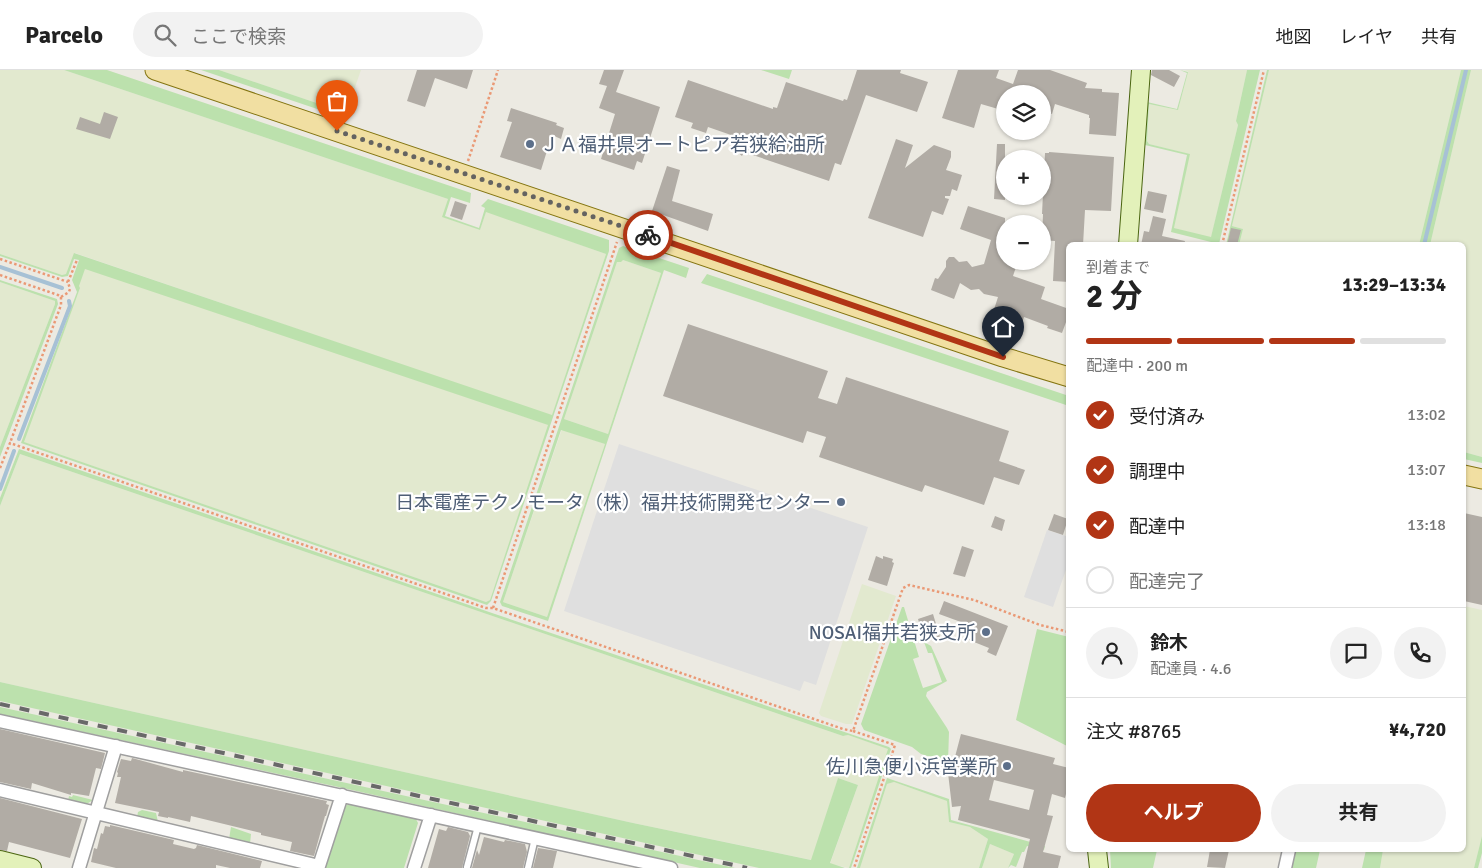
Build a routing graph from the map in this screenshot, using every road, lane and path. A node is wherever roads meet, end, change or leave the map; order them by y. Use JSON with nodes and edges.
{"nodes":[{"id":1,"x":155,"y":70,"type":"edge"},
{"id":2,"x":498,"y":70,"type":"edge"},
{"id":3,"x":1141,"y":70,"type":"edge"},
{"id":4,"x":1264,"y":70,"type":"edge"},
{"id":5,"x":464,"y":173,"type":"junction"},
{"id":6,"x":622,"y":227,"type":"junction"},
{"id":7,"x":1128,"y":242,"type":"edge"},
{"id":8,"x":1223,"y":242,"type":"edge"},
{"id":9,"x":0,"y":259,"type":"edge"},
{"id":10,"x":76,"y":260,"type":"dead end"},
{"id":11,"x":0,"y":276,"type":"edge"},
{"id":12,"x":68,"y":282,"type":"junction"},
{"id":13,"x":61,"y":297,"type":"junction"},
{"id":14,"x":1066,"y":376,"type":"edge"},
{"id":15,"x":10,"y":442,"type":"junction"},
{"id":16,"x":0,"y":468,"type":"edge"},
{"id":17,"x":1466,"y":475,"type":"edge"},
{"id":18,"x":1482,"y":479,"type":"edge"},
{"id":19,"x":493,"y":608,"type":"junction"},
{"id":20,"x":1066,"y":631,"type":"edge"},
{"id":21,"x":0,"y":721,"type":"edge"},
{"id":22,"x":853,"y":731,"type":"junction"},
{"id":23,"x":116,"y":746,"type":"junction"},
{"id":24,"x":0,"y":790,"type":"edge"},
{"id":25,"x":342,"y":795,"type":"junction"},
{"id":26,"x":96,"y":812,"type":"junction"},
{"id":27,"x":431,"y":815,"type":"junction"},
{"id":28,"x":478,"y":826,"type":"junction"},
{"id":29,"x":535,"y":838,"type":"junction"},
{"id":30,"x":1097,"y":852,"type":"edge"},
{"id":31,"x":1289,"y":852,"type":"edge"},
{"id":32,"x":0,"y":860,"type":"edge"},
{"id":33,"x":319,"y":867,"type":"edge"},
{"id":34,"x":467,"y":867,"type":"edge"},
{"id":35,"x":32,"y":868,"type":"edge"},
{"id":36,"x":78,"y":868,"type":"edge"},
{"id":37,"x":414,"y":868,"type":"edge"},
{"id":38,"x":528,"y":868,"type":"edge"},
{"id":39,"x":671,"y":868,"type":"edge"},
{"id":40,"x":854,"y":868,"type":"edge"},
{"id":41,"x":1099,"y":868,"type":"edge"},
{"id":42,"x":1285,"y":868,"type":"edge"}],
"edges":[{"from":1,"to":5,"type":"main road"},
{"from":2,"to":5,"type":"path"},
{"from":3,"to":7,"type":"main road"},
{"from":4,"to":8,"type":"path"},
{"from":5,"to":6,"type":"main road"},
{"from":6,"to":14,"type":"main road"},
{"from":6,"to":19,"type":"path"},
{"from":9,"to":12,"type":"path"},
{"from":10,"to":12,"type":"path"},
{"from":11,"to":13,"type":"path"},
{"from":12,"to":13,"type":"path"},
{"from":13,"to":15,"type":"path"},
{"from":15,"to":16,"type":"path"},
{"from":15,"to":19,"type":"path"},
{"from":17,"to":18,"type":"main road"},
{"from":19,"to":22,"type":"path"},
{"from":20,"to":22,"type":"path"},
{"from":21,"to":23,"type":"street"},
{"from":22,"to":40,"type":"path"},
{"from":23,"to":25,"type":"street"},
{"from":23,"to":26,"type":"street"},
{"from":24,"to":26,"type":"street"},
{"from":25,"to":27,"type":"street"},
{"from":25,"to":33,"type":"street"},
{"from":26,"to":33,"type":"street"},
{"from":26,"to":36,"type":"street"},
{"from":27,"to":28,"type":"street"},
{"from":27,"to":37,"type":"street"},
{"from":28,"to":29,"type":"street"},
{"from":28,"to":34,"type":"lane"},
{"from":29,"to":38,"type":"lane"},
{"from":29,"to":39,"type":"street"},
{"from":30,"to":41,"type":"main road"},
{"from":31,"to":42,"type":"street"},
{"from":32,"to":35,"type":"main road"}]}
